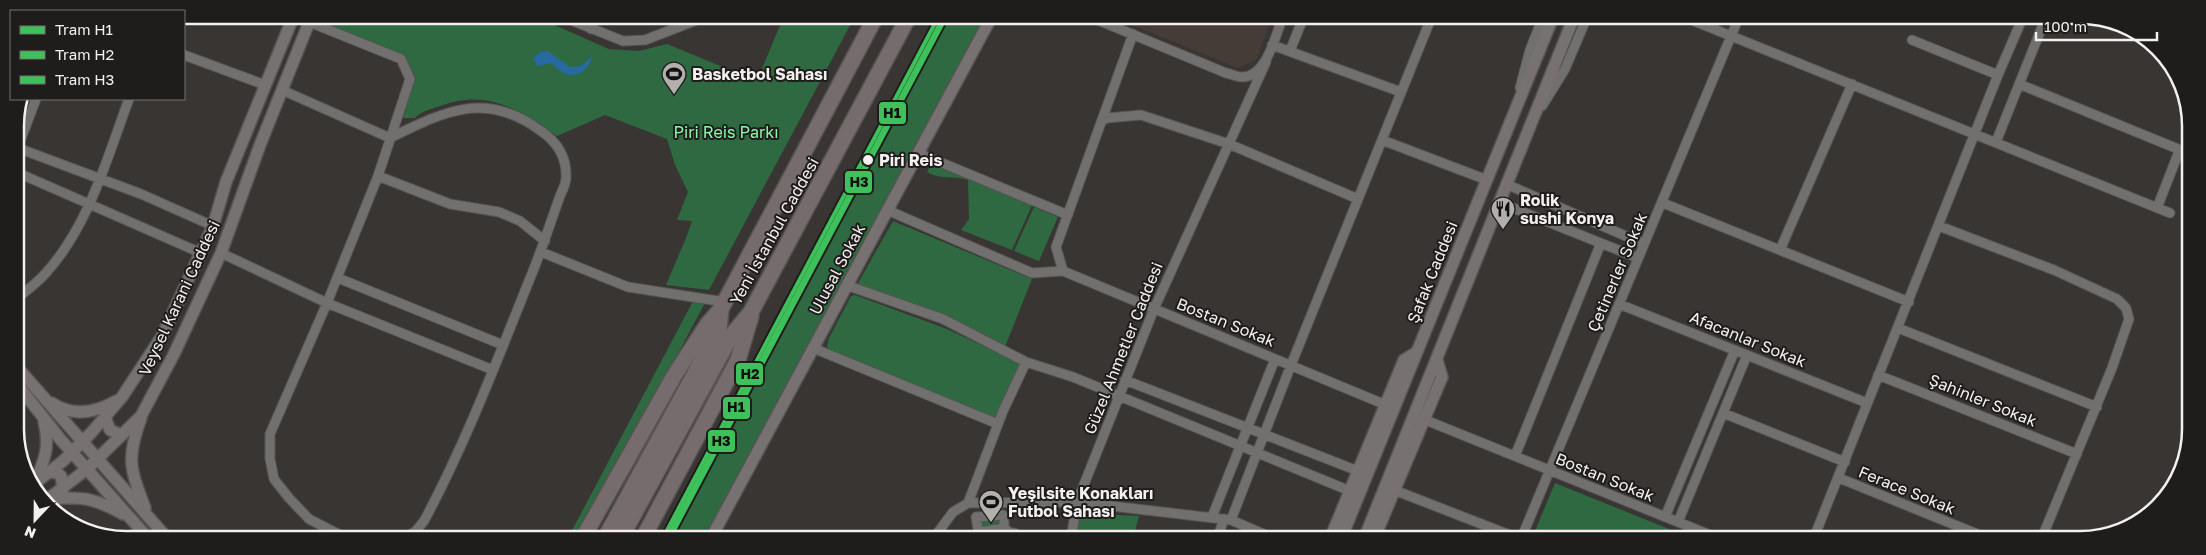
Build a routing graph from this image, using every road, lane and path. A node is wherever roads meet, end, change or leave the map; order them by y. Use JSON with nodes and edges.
{"nodes":[{"id":1,"x":290,"y":24,"type":"edge"},
{"id":2,"x":309,"y":24,"type":"edge"},
{"id":3,"x":322,"y":24,"type":"edge"},
{"id":4,"x":581,"y":24,"type":"edge"},
{"id":5,"x":593,"y":24,"type":"edge"},
{"id":6,"x":686,"y":24,"type":"edge"},
{"id":7,"x":872,"y":24,"type":"edge"},
{"id":8,"x":905,"y":24,"type":"edge"},
{"id":9,"x":988,"y":24,"type":"edge"},
{"id":10,"x":1108,"y":24,"type":"edge"},
{"id":11,"x":1280,"y":24,"type":"edge"},
{"id":12,"x":1301,"y":24,"type":"edge"},
{"id":13,"x":1429,"y":24,"type":"edge"},
{"id":14,"x":1540,"y":24,"type":"edge"},
{"id":15,"x":1550,"y":24,"type":"edge"},
{"id":16,"x":1571,"y":24,"type":"edge"},
{"id":17,"x":1584,"y":24,"type":"edge"},
{"id":18,"x":1701,"y":24,"type":"edge"},
{"id":19,"x":1736,"y":24,"type":"edge"},
{"id":20,"x":2020,"y":24,"type":"edge"},
{"id":21,"x":2043,"y":24,"type":"edge"},
{"id":22,"x":591,"y":29,"type":"junction"},
{"id":23,"x":1133,"y":34,"type":"junction"},
{"id":24,"x":1731,"y":36,"type":"junction"},
{"id":25,"x":1912,"y":40,"type":"dead end"},
{"id":26,"x":1272,"y":45,"type":"junction"},
{"id":27,"x":1290,"y":51,"type":"junction"},
{"id":28,"x":185,"y":55,"type":"edge"},
{"id":29,"x":1535,"y":61,"type":"junction"},
{"id":30,"x":1266,"y":62,"type":"junction"},
{"id":31,"x":1553,"y":68,"type":"junction"},
{"id":32,"x":1998,"y":75,"type":"junction"},
{"id":33,"x":1852,"y":84,"type":"junction"},
{"id":34,"x":2019,"y":84,"type":"junction"},
{"id":35,"x":265,"y":86,"type":"junction"},
{"id":36,"x":282,"y":90,"type":"junction"},
{"id":37,"x":1402,"y":92,"type":"junction"},
{"id":38,"x":36,"y":100,"type":"edge"},
{"id":39,"x":129,"y":100,"type":"edge"},
{"id":40,"x":1516,"y":109,"type":"junction"},
{"id":41,"x":1533,"y":118,"type":"junction"},
{"id":42,"x":1102,"y":121,"type":"junction"},
{"id":43,"x":24,"y":129,"type":"edge"},
{"id":44,"x":1974,"y":133,"type":"junction"},
{"id":45,"x":390,"y":138,"type":"junction"},
{"id":46,"x":1382,"y":140,"type":"junction"},
{"id":47,"x":1996,"y":142,"type":"junction"},
{"id":48,"x":1229,"y":144,"type":"junction"},
{"id":49,"x":24,"y":152,"type":"edge"},
{"id":50,"x":918,"y":153,"type":"junction"},
{"id":51,"x":24,"y":176,"type":"edge"},
{"id":52,"x":378,"y":176,"type":"junction"},
{"id":53,"x":99,"y":178,"type":"junction"},
{"id":54,"x":1487,"y":180,"type":"junction"},
{"id":55,"x":1506,"y":184,"type":"junction"},
{"id":56,"x":1358,"y":199,"type":"junction"},
{"id":57,"x":1498,"y":202,"type":"junction"},
{"id":58,"x":1663,"y":203,"type":"junction"},
{"id":59,"x":88,"y":204,"type":"junction"},
{"id":60,"x":2157,"y":208,"type":"junction"},
{"id":61,"x":887,"y":210,"type":"junction"},
{"id":62,"x":2170,"y":213,"type":"dead end"},
{"id":63,"x":1068,"y":215,"type":"junction"},
{"id":64,"x":213,"y":226,"type":"junction"},
{"id":65,"x":1938,"y":226,"type":"junction"},
{"id":66,"x":545,"y":241,"type":"junction"},
{"id":67,"x":1601,"y":243,"type":"junction"},
{"id":68,"x":1644,"y":244,"type":"junction"},
{"id":69,"x":1780,"y":250,"type":"junction"},
{"id":70,"x":540,"y":252,"type":"junction"},
{"id":71,"x":201,"y":253,"type":"junction"},
{"id":72,"x":221,"y":253,"type":"junction"},
{"id":73,"x":1638,"y":258,"type":"junction"},
{"id":74,"x":1063,"y":271,"type":"junction"},
{"id":75,"x":338,"y":278,"type":"junction"},
{"id":76,"x":846,"y":285,"type":"junction"},
{"id":77,"x":24,"y":292,"type":"edge"},
{"id":78,"x":1909,"y":302,"type":"junction"},
{"id":79,"x":327,"y":303,"type":"junction"},
{"id":80,"x":1619,"y":304,"type":"junction"},
{"id":81,"x":723,"y":306,"type":"junction"},
{"id":82,"x":1154,"y":309,"type":"junction"},
{"id":83,"x":752,"y":312,"type":"junction"},
{"id":84,"x":1898,"y":328,"type":"junction"},
{"id":85,"x":503,"y":345,"type":"junction"},
{"id":86,"x":813,"y":348,"type":"junction"},
{"id":87,"x":1735,"y":350,"type":"junction"},
{"id":88,"x":1417,"y":352,"type":"junction"},
{"id":89,"x":1747,"y":355,"type":"junction"},
{"id":90,"x":1275,"y":359,"type":"junction"},
{"id":91,"x":1437,"y":360,"type":"junction"},
{"id":92,"x":1026,"y":362,"type":"junction"},
{"id":93,"x":1291,"y":365,"type":"junction"},
{"id":94,"x":493,"y":370,"type":"junction"},
{"id":95,"x":1878,"y":374,"type":"junction"},
{"id":96,"x":24,"y":375,"type":"edge"},
{"id":97,"x":1125,"y":380,"type":"junction"},
{"id":98,"x":24,"y":393,"type":"edge"},
{"id":99,"x":122,"y":397,"type":"junction"},
{"id":100,"x":1118,"y":397,"type":"junction"},
{"id":101,"x":44,"y":398,"type":"junction"},
{"id":102,"x":1867,"y":403,"type":"junction"},
{"id":103,"x":1386,"y":405,"type":"junction"},
{"id":104,"x":2097,"y":407,"type":"junction"},
{"id":105,"x":1723,"y":413,"type":"junction"},
{"id":106,"x":141,"y":416,"type":"junction"},
{"id":107,"x":105,"y":417,"type":"junction"},
{"id":108,"x":43,"y":418,"type":"junction"},
{"id":109,"x":1423,"y":419,"type":"junction"},
{"id":110,"x":998,"y":424,"type":"junction"},
{"id":111,"x":1247,"y":428,"type":"junction"},
{"id":112,"x":122,"y":435,"type":"junction"},
{"id":113,"x":1264,"y":435,"type":"junction"},
{"id":114,"x":83,"y":442,"type":"junction"},
{"id":115,"x":1240,"y":446,"type":"junction"},
{"id":116,"x":72,"y":453,"type":"junction"},
{"id":117,"x":1257,"y":453,"type":"junction"},
{"id":118,"x":2077,"y":454,"type":"junction"},
{"id":119,"x":1515,"y":456,"type":"junction"},
{"id":120,"x":98,"y":459,"type":"junction"},
{"id":121,"x":1845,"y":462,"type":"junction"},
{"id":122,"x":87,"y":469,"type":"junction"},
{"id":123,"x":1551,"y":471,"type":"junction"},
{"id":124,"x":49,"y":472,"type":"junction"},
{"id":125,"x":1358,"y":472,"type":"junction"},
{"id":126,"x":1839,"y":478,"type":"junction"},
{"id":127,"x":36,"y":479,"type":"edge"},
{"id":128,"x":38,"y":481,"type":"edge"},
{"id":129,"x":62,"y":489,"type":"junction"},
{"id":130,"x":1394,"y":490,"type":"junction"},
{"id":131,"x":1350,"y":491,"type":"junction"},
{"id":132,"x":53,"y":495,"type":"edge"},
{"id":133,"x":60,"y":499,"type":"edge"},
{"id":134,"x":1077,"y":502,"type":"junction"},
{"id":135,"x":968,"y":503,"type":"junction"},
{"id":136,"x":148,"y":514,"type":"junction"},
{"id":137,"x":1666,"y":517,"type":"junction"},
{"id":138,"x":1212,"y":518,"type":"junction"},
{"id":139,"x":1228,"y":519,"type":"junction"},
{"id":140,"x":133,"y":520,"type":"junction"},
{"id":141,"x":1678,"y":522,"type":"junction"},
{"id":142,"x":1007,"y":530,"type":"joint"},
{"id":143,"x":142,"y":531,"type":"edge"},
{"id":144,"x":161,"y":531,"type":"edge"},
{"id":145,"x":332,"y":531,"type":"edge"},
{"id":146,"x":416,"y":531,"type":"edge"},
{"id":147,"x":587,"y":531,"type":"edge"},
{"id":148,"x":610,"y":531,"type":"edge"},
{"id":149,"x":625,"y":531,"type":"edge"},
{"id":150,"x":647,"y":531,"type":"edge"},
{"id":151,"x":715,"y":531,"type":"edge"},
{"id":152,"x":939,"y":531,"type":"edge"},
{"id":153,"x":979,"y":531,"type":"edge"},
{"id":154,"x":1002,"y":531,"type":"edge"},
{"id":155,"x":1072,"y":531,"type":"edge"},
{"id":156,"x":1221,"y":531,"type":"edge"},
{"id":157,"x":1256,"y":531,"type":"edge"},
{"id":158,"x":1333,"y":531,"type":"edge"},
{"id":159,"x":1344,"y":531,"type":"edge"},
{"id":160,"x":1367,"y":531,"type":"edge"},
{"id":161,"x":1377,"y":531,"type":"edge"},
{"id":162,"x":1500,"y":531,"type":"edge"},
{"id":163,"x":1525,"y":531,"type":"edge"},
{"id":164,"x":1700,"y":531,"type":"edge"},
{"id":165,"x":1817,"y":531,"type":"edge"},
{"id":166,"x":1970,"y":531,"type":"edge"},
{"id":167,"x":2044,"y":531,"type":"edge"}],
"edges":[{"from":1,"to":35,"type":"main road","name":"Veysel Karani Caddesi"},
{"from":2,"to":36,"type":"main road","name":"Veysel Karani Caddesi"},
{"from":3,"to":45,"type":"street"},
{"from":4,"to":22,"type":"street"},
{"from":5,"to":22,"type":"street"},
{"from":6,"to":22,"type":"street"},
{"from":7,"to":81,"type":"highway","name":"Yeni İstanbul Caddesi"},
{"from":8,"to":83,"type":"highway","name":"Yeni İstanbul Caddesi"},
{"from":9,"to":50,"type":"main road","name":"Ulusal Sokak"},
{"from":10,"to":23,"type":"street"},
{"from":11,"to":26,"type":"street","name":"Güzel Ahmetler Caddesi"},
{"from":12,"to":27,"type":"street"},
{"from":13,"to":37,"type":"street"},
{"from":14,"to":40,"type":"street"},
{"from":15,"to":29,"type":"main road","name":"Şafak Caddesi"},
{"from":16,"to":31,"type":"main road"},
{"from":17,"to":41,"type":"street"},
{"from":18,"to":24,"type":"street"},
{"from":19,"to":24,"type":"street","name":"Çetinerler Sokak"},
{"from":20,"to":32,"type":"street"},
{"from":21,"to":34,"type":"street"},
{"from":23,"to":30,"type":"street"},
{"from":23,"to":42,"type":"street"},
{"from":24,"to":33,"type":"street"},
{"from":24,"to":58,"type":"street","name":"Çetinerler Sokak"},
{"from":25,"to":32,"type":"street"},
{"from":26,"to":27,"type":"street"},
{"from":26,"to":30,"type":"street","name":"Güzel Ahmetler Caddesi"},
{"from":27,"to":37,"type":"street"},
{"from":28,"to":35,"type":"street"},
{"from":29,"to":31,"type":"main road"},
{"from":29,"to":40,"type":"main road","name":"Şafak Caddesi"},
{"from":30,"to":48,"type":"street","name":"Güzel Ahmetler Caddesi"},
{"from":31,"to":41,"type":"main road"},
{"from":32,"to":44,"type":"street"},
{"from":33,"to":44,"type":"street"},
{"from":33,"to":69,"type":"street"},
{"from":34,"to":47,"type":"street"},
{"from":34,"to":60,"type":"street"},
{"from":35,"to":64,"type":"main road","name":"Veysel Karani Caddesi"},
{"from":36,"to":45,"type":"street"},
{"from":36,"to":72,"type":"main road","name":"Veysel Karani Caddesi"},
{"from":37,"to":46,"type":"street"},
{"from":38,"to":43,"type":"street"},
{"from":39,"to":53,"type":"street"},
{"from":40,"to":54,"type":"main road","name":"Şafak Caddesi"},
{"from":41,"to":55,"type":"main road"},
{"from":42,"to":48,"type":"street"},
{"from":42,"to":63,"type":"street"},
{"from":44,"to":47,"type":"street"},
{"from":44,"to":65,"type":"street"},
{"from":45,"to":52,"type":"street"},
{"from":45,"to":66,"type":"street"},
{"from":46,"to":54,"type":"street"},
{"from":46,"to":56,"type":"street"},
{"from":47,"to":60,"type":"street"},
{"from":48,"to":56,"type":"street"},
{"from":48,"to":82,"type":"street","name":"Güzel Ahmetler Caddesi"},
{"from":49,"to":53,"type":"street"},
{"from":50,"to":61,"type":"main road","name":"Ulusal Sokak"},
{"from":50,"to":63,"type":"street"},
{"from":51,"to":59,"type":"street"},
{"from":52,"to":66,"type":"street"},
{"from":52,"to":75,"type":"street"},
{"from":53,"to":59,"type":"street"},
{"from":53,"to":64,"type":"street"},
{"from":54,"to":88,"type":"main road","name":"Şafak Caddesi"},
{"from":55,"to":57,"type":"main road"},
{"from":55,"to":68,"type":"street"},
{"from":56,"to":93,"type":"street"},
{"from":57,"to":67,"type":"street"},
{"from":57,"to":91,"type":"main road"},
{"from":58,"to":68,"type":"street","name":"Çetinerler Sokak"},
{"from":58,"to":69,"type":"street"},
{"from":59,"to":71,"type":"street"},
{"from":59,"to":77,"type":"street"},
{"from":60,"to":62,"type":"street"},
{"from":61,"to":74,"type":"street","name":"Bostan Sokak"},
{"from":61,"to":76,"type":"main road","name":"Ulusal Sokak"},
{"from":63,"to":74,"type":"street"},
{"from":64,"to":71,"type":"main road","name":"Veysel Karani Caddesi"},
{"from":65,"to":78,"type":"street"},
{"from":65,"to":104,"type":"street"},
{"from":66,"to":70,"type":"street"},
{"from":67,"to":73,"type":"street"},
{"from":67,"to":119,"type":"street"},
{"from":68,"to":73,"type":"street","name":"Çetinerler Sokak"},
{"from":69,"to":78,"type":"street"},
{"from":70,"to":81,"type":"street"},
{"from":70,"to":85,"type":"street"},
{"from":71,"to":99,"type":"main road","name":"Veysel Karani Caddesi"},
{"from":72,"to":79,"type":"street"},
{"from":72,"to":106,"type":"main road","name":"Veysel Karani Caddesi"},
{"from":73,"to":80,"type":"street","name":"Çetinerler Sokak"},
{"from":74,"to":82,"type":"street","name":"Bostan Sokak"},
{"from":75,"to":79,"type":"street"},
{"from":75,"to":85,"type":"street"},
{"from":76,"to":86,"type":"main road","name":"Ulusal Sokak"},
{"from":76,"to":92,"type":"street"},
{"from":78,"to":84,"type":"street"},
{"from":79,"to":94,"type":"street"},
{"from":79,"to":145,"type":"street"},
{"from":80,"to":87,"type":"street","name":"Afacanlar Sokak"},
{"from":80,"to":123,"type":"street","name":"Çetinerler Sokak"},
{"from":81,"to":147,"type":"highway"},
{"from":81,"to":148,"type":"highway","name":"Yeni İstanbul Caddesi"},
{"from":82,"to":90,"type":"street","name":"Bostan Sokak"},
{"from":82,"to":97,"type":"street","name":"Güzel Ahmetler Caddesi"},
{"from":83,"to":149,"type":"highway","name":"Yeni İstanbul Caddesi"},
{"from":83,"to":150,"type":"highway"},
{"from":84,"to":95,"type":"street"},
{"from":84,"to":104,"type":"street"},
{"from":85,"to":94,"type":"street"},
{"from":86,"to":110,"type":"street"},
{"from":86,"to":151,"type":"main road","name":"Ulusal Sokak"},
{"from":87,"to":89,"type":"street","name":"Afacanlar Sokak"},
{"from":87,"to":137,"type":"street"},
{"from":88,"to":103,"type":"main road"},
{"from":88,"to":159,"type":"main road","name":"Şafak Caddesi"},
{"from":89,"to":102,"type":"street","name":"Afacanlar Sokak"},
{"from":89,"to":105,"type":"street"},
{"from":90,"to":93,"type":"street","name":"Bostan Sokak"},
{"from":90,"to":111,"type":"street"},
{"from":91,"to":109,"type":"main road"},
{"from":91,"to":160,"type":"main road"},
{"from":92,"to":100,"type":"street"},
{"from":92,"to":110,"type":"street"},
{"from":93,"to":103,"type":"street","name":"Bostan Sokak"},
{"from":93,"to":113,"type":"street"},
{"from":94,"to":146,"type":"street"},
{"from":95,"to":102,"type":"street"},
{"from":95,"to":118,"type":"street","name":"Şahinler Sokak"},
{"from":96,"to":101,"type":"main road"},
{"from":97,"to":100,"type":"street","name":"Güzel Ahmetler Caddesi"},
{"from":97,"to":111,"type":"street"},
{"from":98,"to":108,"type":"main road"},
{"from":99,"to":101,"type":"main road"},
{"from":99,"to":107,"type":"main road","name":"Veysel Karani Caddesi"},
{"from":100,"to":115,"type":"street"},
{"from":100,"to":134,"type":"street","name":"Güzel Ahmetler Caddesi"},
{"from":101,"to":114,"type":"main road"},
{"from":102,"to":121,"type":"street"},
{"from":103,"to":125,"type":"main road"},
{"from":104,"to":118,"type":"street"},
{"from":105,"to":121,"type":"street"},
{"from":105,"to":141,"type":"street"},
{"from":106,"to":112,"type":"main road","name":"Veysel Karani Caddesi"},
{"from":106,"to":136,"type":"main road"},
{"from":107,"to":112,"type":"main road"},
{"from":107,"to":114,"type":"main road","name":"Veysel Karani Caddesi"},
{"from":108,"to":116,"type":"main road"},
{"from":108,"to":127,"type":"main road"},
{"from":109,"to":119,"type":"street","name":"Bostan Sokak"},
{"from":109,"to":130,"type":"main road"},
{"from":110,"to":135,"type":"street"},
{"from":111,"to":113,"type":"street"},
{"from":111,"to":115,"type":"street"},
{"from":112,"to":120,"type":"main road","name":"Veysel Karani Caddesi"},
{"from":113,"to":117,"type":"street"},
{"from":113,"to":125,"type":"street"},
{"from":114,"to":116,"type":"main road","name":"Veysel Karani Caddesi"},
{"from":114,"to":120,"type":"main road"},
{"from":115,"to":117,"type":"street"},
{"from":115,"to":138,"type":"street"},
{"from":116,"to":122,"type":"main road"},
{"from":116,"to":124,"type":"main road"},
{"from":117,"to":131,"type":"street"},
{"from":117,"to":139,"type":"street"},
{"from":118,"to":167,"type":"street"},
{"from":119,"to":123,"type":"street","name":"Bostan Sokak"},
{"from":120,"to":122,"type":"main road","name":"Veysel Karani Caddesi"},
{"from":120,"to":136,"type":"main road"},
{"from":121,"to":126,"type":"street"},
{"from":122,"to":129,"type":"main road","name":"Veysel Karani Caddesi"},
{"from":122,"to":140,"type":"main road"},
{"from":123,"to":137,"type":"street","name":"Bostan Sokak"},
{"from":123,"to":163,"type":"street","name":"Çetinerler Sokak"},
{"from":124,"to":128,"type":"main road"},
{"from":124,"to":129,"type":"main road"},
{"from":125,"to":131,"type":"main road"},
{"from":126,"to":165,"type":"street"},
{"from":126,"to":166,"type":"street","name":"Ferace Sokak"},
{"from":129,"to":132,"type":"main road","name":"Veysel Karani Caddesi"},
{"from":130,"to":161,"type":"main road"},
{"from":130,"to":162,"type":"street"},
{"from":131,"to":158,"type":"main road"},
{"from":133,"to":140,"type":"main road"},
{"from":134,"to":135,"type":"street"},
{"from":134,"to":138,"type":"street"},
{"from":134,"to":155,"type":"street","name":"Güzel Ahmetler Caddesi"},
{"from":135,"to":152,"type":"street"},
{"from":136,"to":144,"type":"main road"},
{"from":137,"to":141,"type":"street","name":"Bostan Sokak"},
{"from":138,"to":139,"type":"street"},
{"from":139,"to":156,"type":"street"},
{"from":139,"to":157,"type":"street"},
{"from":140,"to":143,"type":"main road"},
{"from":141,"to":164,"type":"street","name":"Bostan Sokak"},
{"from":142,"to":153,"type":"street"},
{"from":142,"to":154,"type":"street"}]}
